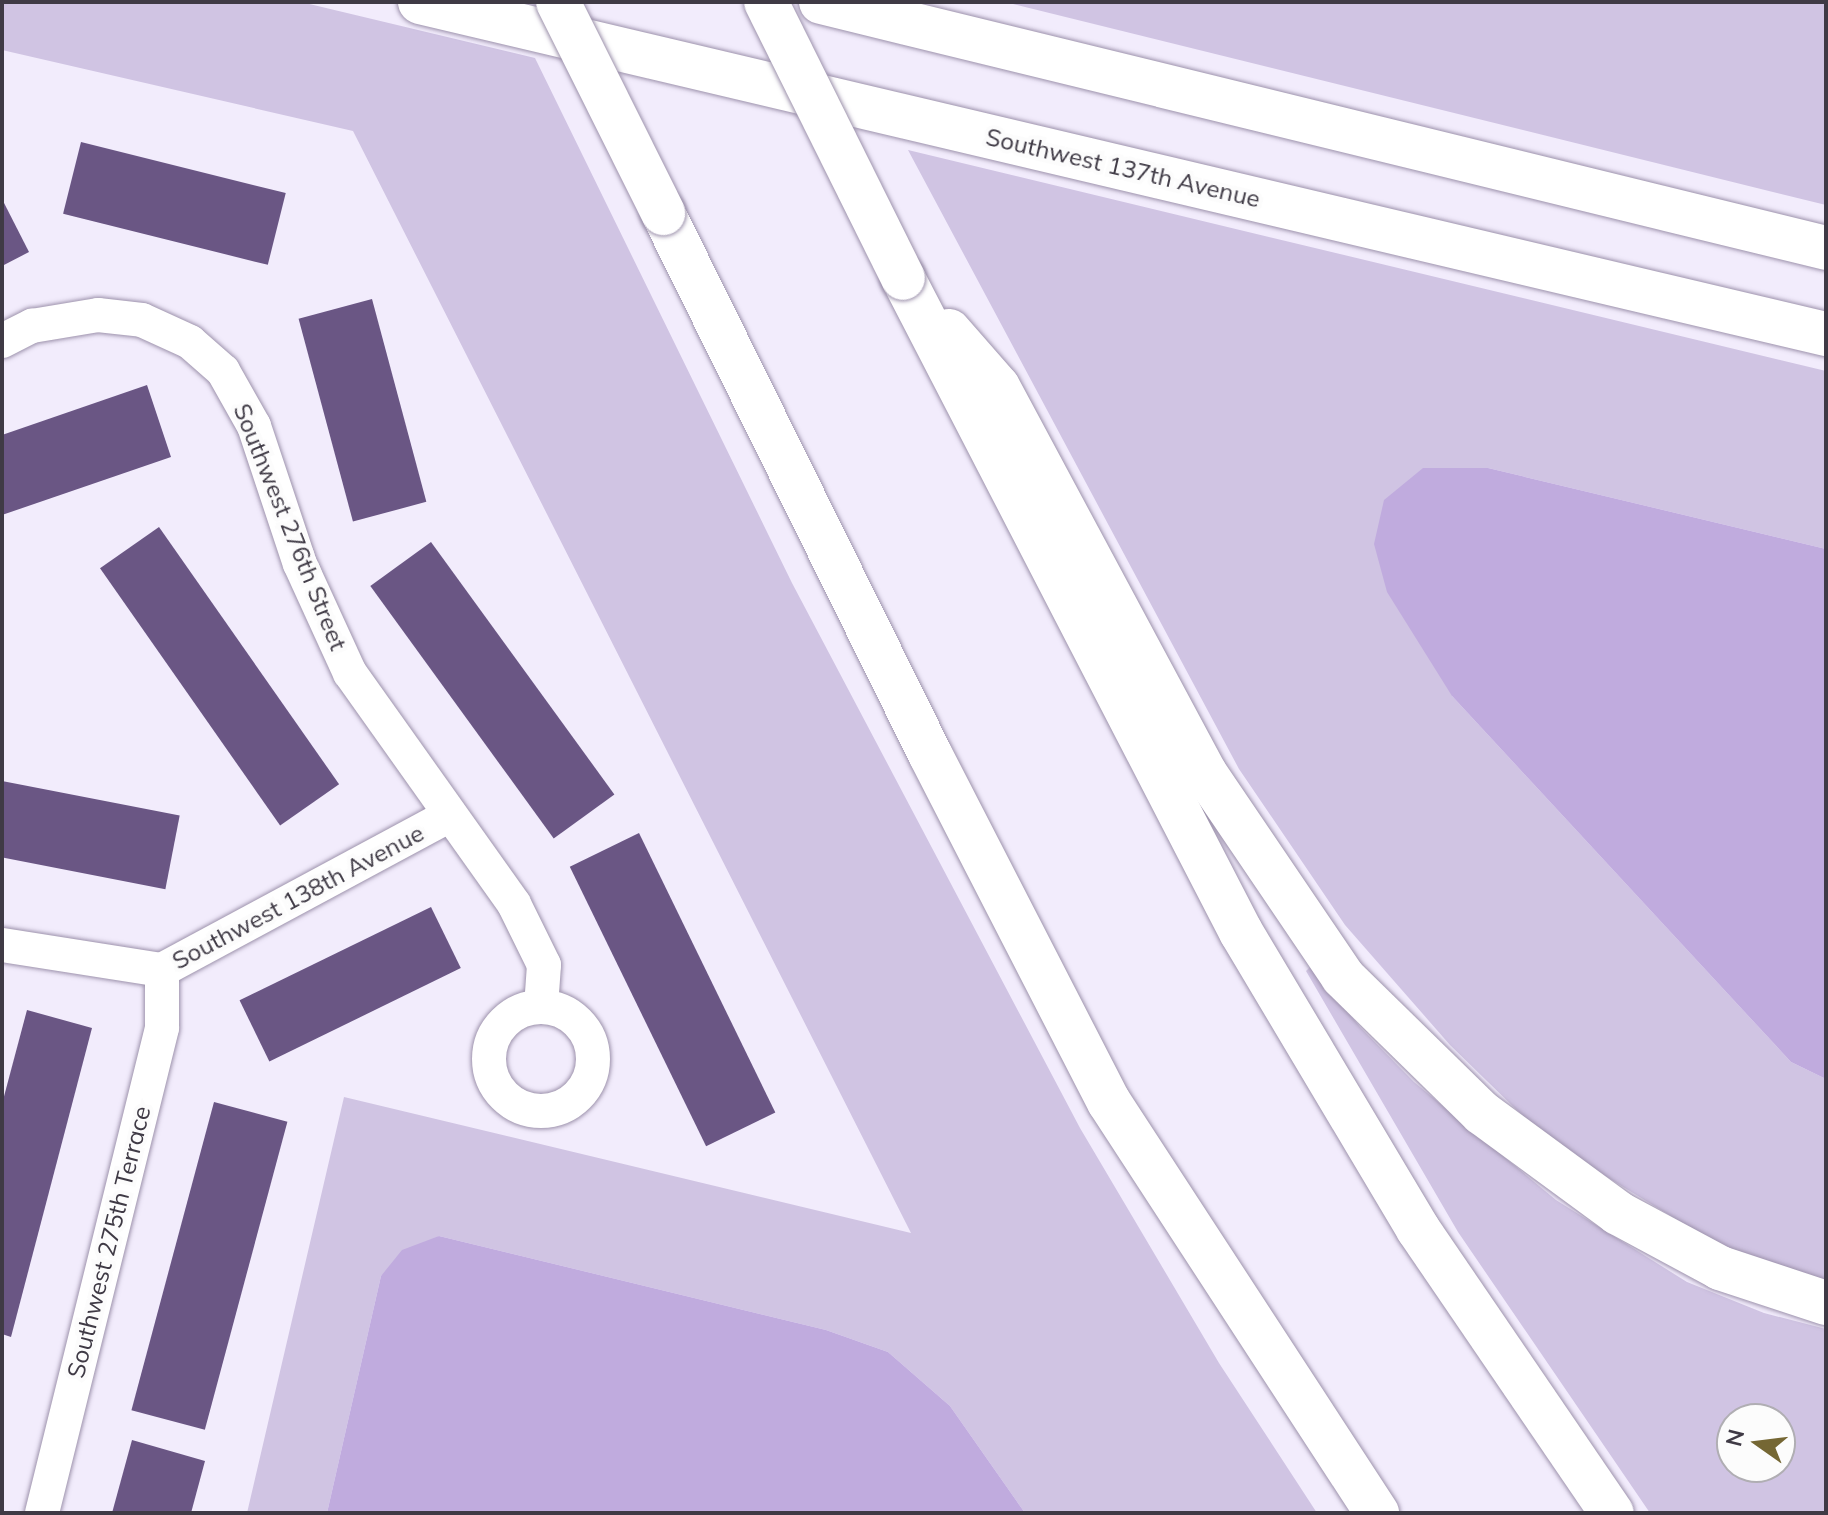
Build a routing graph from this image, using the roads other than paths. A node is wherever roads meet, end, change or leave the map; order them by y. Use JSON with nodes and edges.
{"nodes":[{"id":1,"x":420,"y":2,"type":"edge"},
{"id":2,"x":558,"y":2,"type":"edge"},
{"id":3,"x":766,"y":2,"type":"edge"},
{"id":4,"x":821,"y":2,"type":"edge"},
{"id":5,"x":1826,"y":248,"type":"edge"},
{"id":6,"x":903,"y":278,"type":"junction"},
{"id":7,"x":1826,"y":334,"type":"edge"},
{"id":8,"x":2,"y":341,"type":"edge"},
{"id":9,"x":450,"y":815,"type":"junction"},
{"id":10,"x":2,"y":945,"type":"edge"},
{"id":11,"x":162,"y":970,"type":"junction"},
{"id":12,"x":541,"y":1007,"type":"dead end"},
{"id":13,"x":1826,"y":1303,"type":"edge"},
{"id":14,"x":42,"y":1513,"type":"edge"},
{"id":15,"x":1377,"y":1513,"type":"edge"},
{"id":16,"x":1612,"y":1513,"type":"edge"}],
"edges":[{"from":1,"to":7,"type":"main road","name":"Southwest 137th Avenue"},
{"from":2,"to":15,"type":"main road","bridge":true},
{"from":3,"to":6,"type":"main road","bridge":true},
{"from":4,"to":5,"type":"main road"},
{"from":6,"to":13,"type":"main road"},
{"from":6,"to":16,"type":"main road"},
{"from":8,"to":9,"type":"street","name":"Southwest 276th Street"},
{"from":9,"to":11,"type":"street","name":"Southwest 138th Avenue"},
{"from":9,"to":12,"type":"street","name":"Southwest 276th Street"},
{"from":10,"to":11,"type":"street","name":"Southwest 138th Avenue"},
{"from":11,"to":14,"type":"street","name":"Southwest 275th Terrace"}]}
